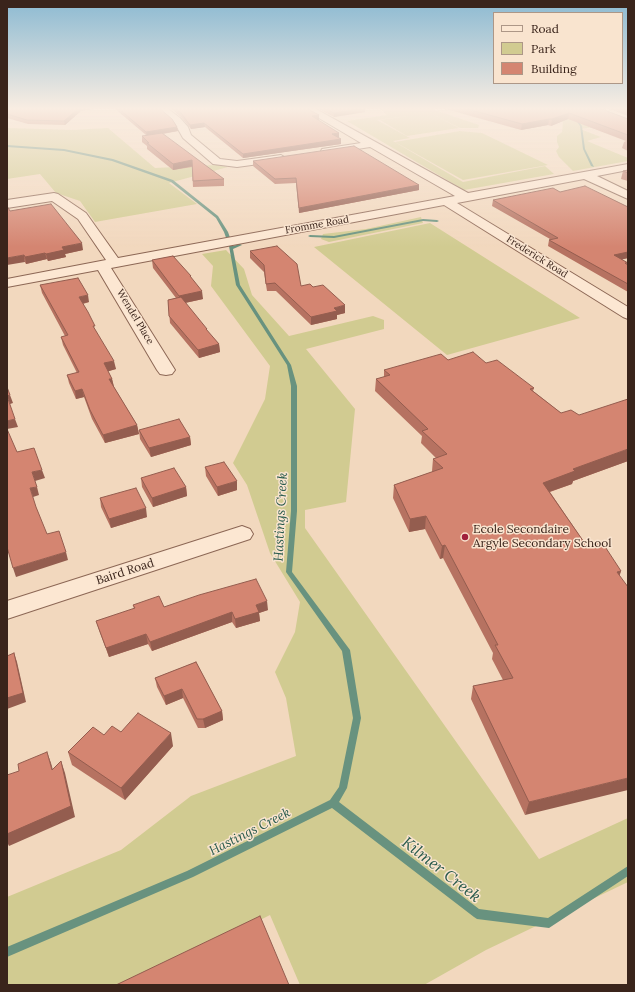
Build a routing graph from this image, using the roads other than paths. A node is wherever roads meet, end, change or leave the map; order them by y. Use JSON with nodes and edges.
{"nodes":[{"id":1,"x":208,"y":154,"type":"edge"},
{"id":2,"x":390,"y":154,"type":"edge"},
{"id":3,"x":289,"y":156,"type":"edge"},
{"id":4,"x":628,"y":167,"type":"edge"},
{"id":5,"x":585,"y":175,"type":"junction"},
{"id":6,"x":628,"y":195,"type":"edge"},
{"id":7,"x":466,"y":197,"type":"junction"},
{"id":8,"x":446,"y":201,"type":"junction"},
{"id":9,"x":7,"y":204,"type":"edge"},
{"id":10,"x":108,"y":264,"type":"junction"},
{"id":11,"x":7,"y":283,"type":"edge"},
{"id":12,"x":628,"y":314,"type":"edge"},
{"id":13,"x":166,"y":370,"type":"dead end"},
{"id":14,"x":242,"y":534,"type":"dead end"},
{"id":15,"x":7,"y":610,"type":"edge"}],
"edges":[{"from":1,"to":3,"type":"street"},
{"from":2,"to":7,"type":"street"},
{"from":4,"to":5,"type":"street","name":"Fromme Road"},
{"from":5,"to":6,"type":"street"},
{"from":5,"to":7,"type":"street","name":"Fromme Road"},
{"from":7,"to":8,"type":"street","name":"Fromme Road"},
{"from":8,"to":10,"type":"street","name":"Fromme Road"},
{"from":8,"to":12,"type":"street","name":"Frederick Road"},
{"from":9,"to":10,"type":"street","name":"Wendel Place"},
{"from":10,"to":11,"type":"street","name":"Fromme Road"},
{"from":10,"to":13,"type":"street","name":"Wendel Place"},
{"from":14,"to":15,"type":"street","name":"Baird Road"}]}
